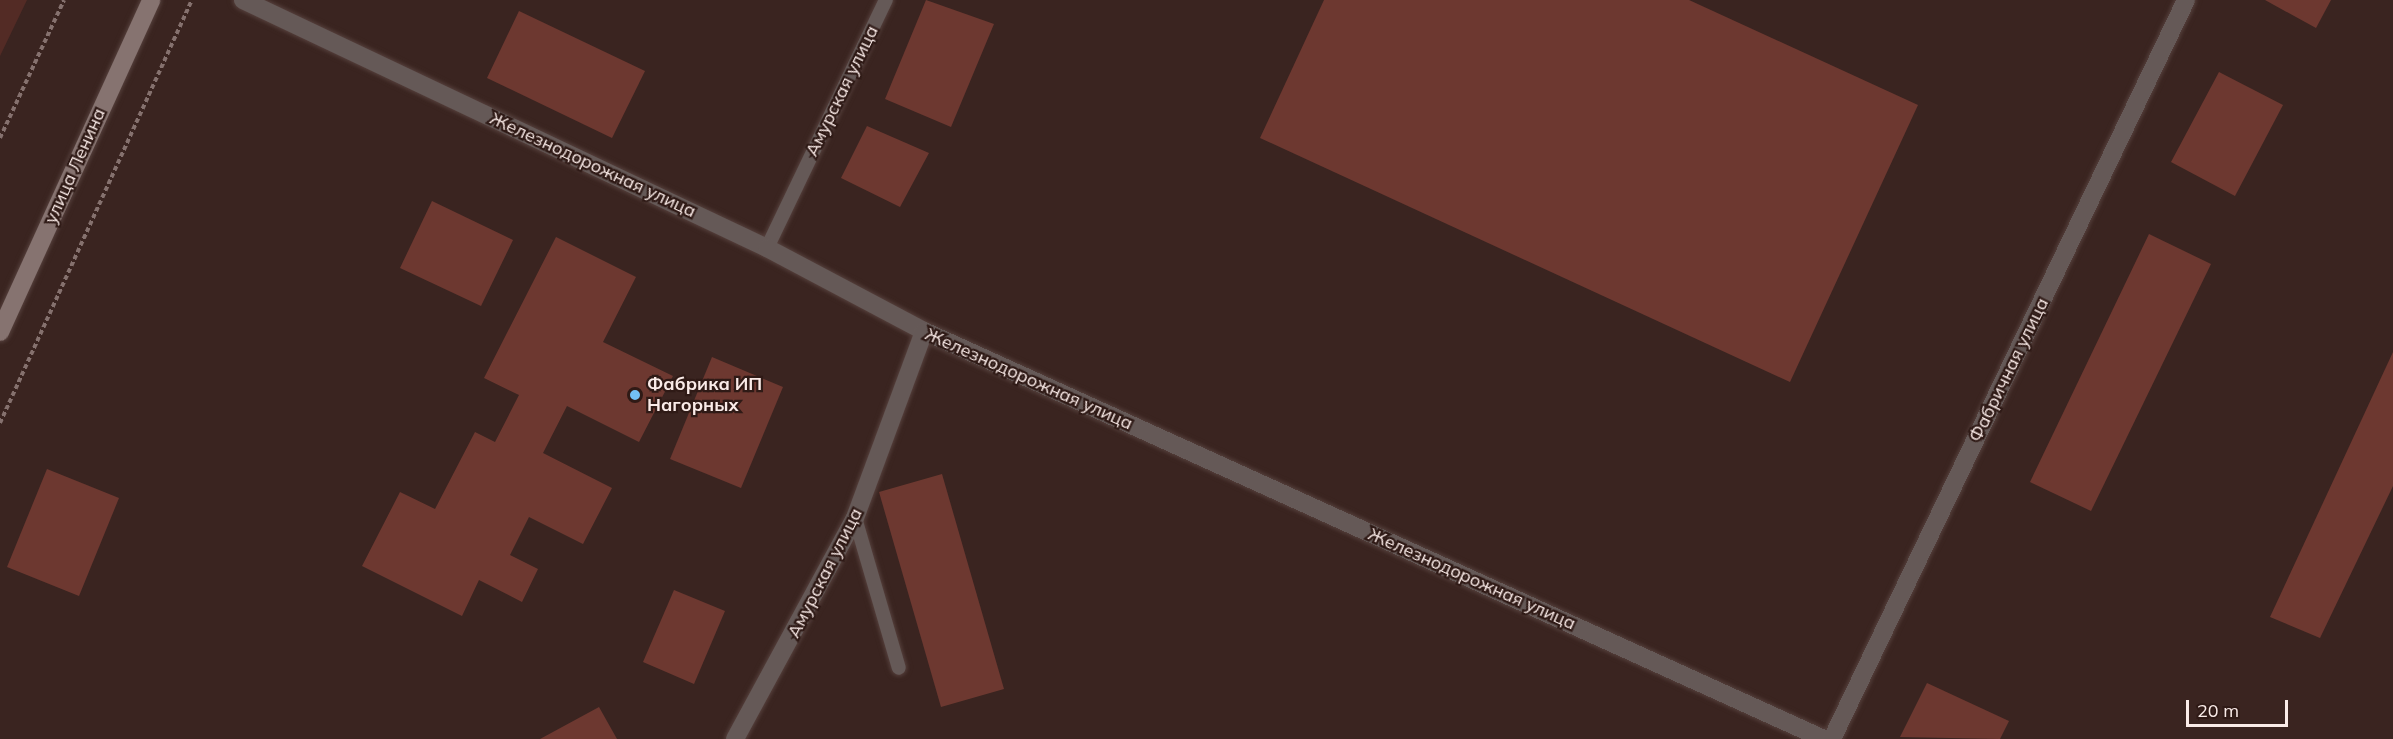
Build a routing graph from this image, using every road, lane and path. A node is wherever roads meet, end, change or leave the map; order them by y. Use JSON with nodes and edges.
{"nodes":[{"id":1,"x":64,"y":0,"type":"edge"},
{"id":2,"x":151,"y":0,"type":"edge"},
{"id":3,"x":192,"y":0,"type":"edge"},
{"id":4,"x":243,"y":0,"type":"edge"},
{"id":5,"x":886,"y":0,"type":"edge"},
{"id":6,"x":2186,"y":0,"type":"edge"},
{"id":7,"x":0,"y":138,"type":"edge"},
{"id":8,"x":767,"y":248,"type":"junction"},
{"id":9,"x":924,"y":331,"type":"junction"},
{"id":10,"x":0,"y":332,"type":"edge"},
{"id":11,"x":0,"y":423,"type":"edge"},
{"id":12,"x":855,"y":518,"type":"junction"},
{"id":13,"x":899,"y":668,"type":"dead end"},
{"id":14,"x":735,"y":739,"type":"edge"},
{"id":15,"x":1824,"y":739,"type":"edge"},
{"id":16,"x":1832,"y":739,"type":"edge"}],
"edges":[{"from":1,"to":7,"type":"path"},
{"from":2,"to":10,"type":"main road","name":"улица Ленина"},
{"from":3,"to":11,"type":"path"},
{"from":4,"to":8,"type":"street","name":"Железнодорожная улица"},
{"from":5,"to":8,"type":"lane","name":"Амурская улица"},
{"from":6,"to":16,"type":"street","name":"Фабричная улица"},
{"from":8,"to":9,"type":"street","name":"Железнодорожная улица"},
{"from":9,"to":12,"type":"street","name":"Амурская улица"},
{"from":9,"to":15,"type":"street","name":"Железнодорожная улица"},
{"from":12,"to":13,"type":"lane"},
{"from":12,"to":14,"type":"street","name":"Амурская улица"}]}
